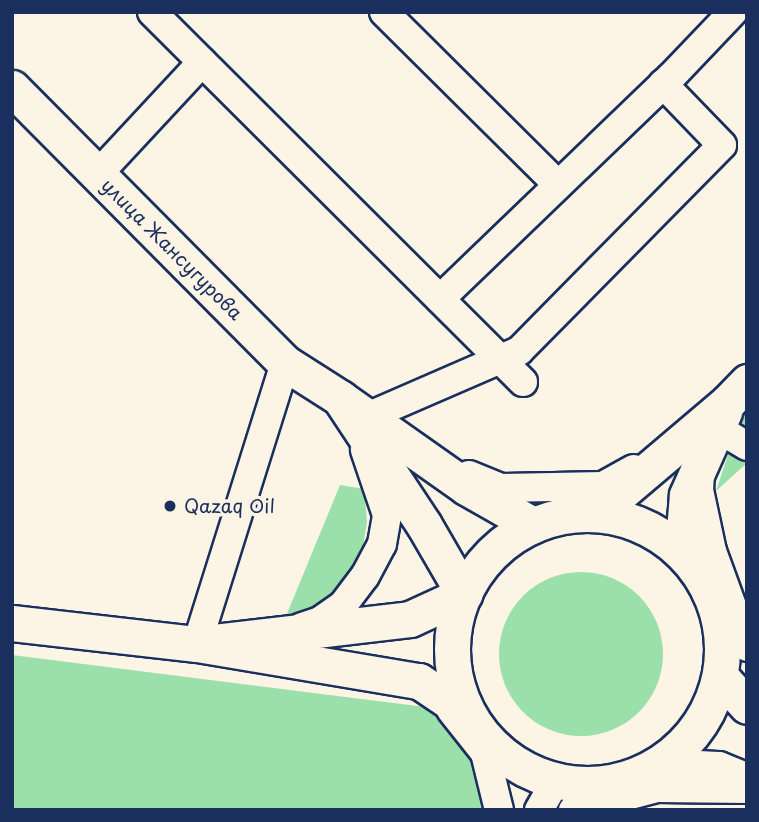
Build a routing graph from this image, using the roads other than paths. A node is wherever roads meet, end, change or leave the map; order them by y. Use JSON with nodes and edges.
{"nodes":[{"id":1,"x":152,"y":12,"type":"edge"},
{"id":2,"x":384,"y":12,"type":"edge"},
{"id":3,"x":733,"y":12,"type":"edge"},
{"id":4,"x":202,"y":62,"type":"junction"},
{"id":5,"x":663,"y":84,"type":"junction"},
{"id":6,"x":12,"y":89,"type":"edge"},
{"id":7,"x":98,"y":174,"type":"junction"},
{"id":8,"x":558,"y":185,"type":"junction"},
{"id":9,"x":440,"y":299,"type":"junction"},
{"id":10,"x":500,"y":360,"type":"junction"},
{"id":11,"x":285,"y":363,"type":"junction"},
{"id":12,"x":523,"y":382,"type":"dead end"},
{"id":13,"x":355,"y":413,"type":"junction"},
{"id":14,"x":715,"y":424,"type":"edge"},
{"id":15,"x":747,"y":446,"type":"edge"},
{"id":16,"x":422,"y":456,"type":"junction"},
{"id":17,"x":596,"y":514,"type":"junction"},
{"id":18,"x":533,"y":525,"type":"junction"},
{"id":19,"x":682,"y":553,"type":"junction"},
{"id":20,"x":464,"y":594,"type":"junction"},
{"id":21,"x":12,"y":624,"type":"edge"},
{"id":22,"x":282,"y":634,"type":"junction"},
{"id":23,"x":197,"y":645,"type":"junction"},
{"id":24,"x":747,"y":647,"type":"edge"},
{"id":25,"x":720,"y":676,"type":"junction"},
{"id":26,"x":394,"y":677,"type":"junction"},
{"id":27,"x":747,"y":706,"type":"edge"},
{"id":28,"x":486,"y":739,"type":"junction"},
{"id":29,"x":656,"y":766,"type":"junction"},
{"id":30,"x":747,"y":781,"type":"edge"},
{"id":31,"x":747,"y":789,"type":"edge"},
{"id":32,"x":556,"y":800,"type":"edge"},
{"id":33,"x":501,"y":810,"type":"edge"}],
"edges":[{"from":1,"to":4,"type":"street"},
{"from":2,"to":8,"type":"street"},
{"from":3,"to":5,"type":"street"},
{"from":4,"to":7,"type":"street"},
{"from":4,"to":9,"type":"street"},
{"from":5,"to":8,"type":"street"},
{"from":5,"to":10,"type":"street"},
{"from":6,"to":7,"type":"main road","name":"улица Жансугурова"},
{"from":7,"to":11,"type":"main road","name":"улица Жансугурова"},
{"from":8,"to":9,"type":"street"},
{"from":9,"to":10,"type":"street"},
{"from":10,"to":12,"type":"street"},
{"from":10,"to":13,"type":"street"},
{"from":11,"to":13,"type":"main road","name":"улица Жансугурова"},
{"from":11,"to":23,"type":"street"},
{"from":13,"to":16,"type":"main road","name":"улица Жансугурова"},
{"from":13,"to":20,"type":"main road","name":"улица Жансугурова"},
{"from":13,"to":22,"type":"street"},
{"from":14,"to":15,"type":"street"},
{"from":14,"to":16,"type":"street"},
{"from":14,"to":17,"type":"main road"},
{"from":14,"to":19,"type":"main road"},
{"from":14,"to":24,"type":"street"},
{"from":16,"to":18,"type":"main road","name":"улица Жансугурова"},
{"from":17,"to":18,"type":"main road"},
{"from":17,"to":19,"type":"main road"},
{"from":18,"to":20,"type":"main road"},
{"from":19,"to":25,"type":"main road"},
{"from":20,"to":22,"type":"main road"},
{"from":20,"to":28,"type":"main road"},
{"from":21,"to":23,"type":"main road"},
{"from":22,"to":23,"type":"main road"},
{"from":23,"to":26,"type":"main road"},
{"from":25,"to":27,"type":"main road"},
{"from":25,"to":29,"type":"main road"},
{"from":26,"to":28,"type":"main road"},
{"from":26,"to":33,"type":"street"},
{"from":28,"to":32,"type":"main road"},
{"from":28,"to":33,"type":"street"},
{"from":29,"to":30,"type":"main road"},
{"from":29,"to":32,"type":"main road"},
{"from":31,"to":32,"type":"street"}]}
